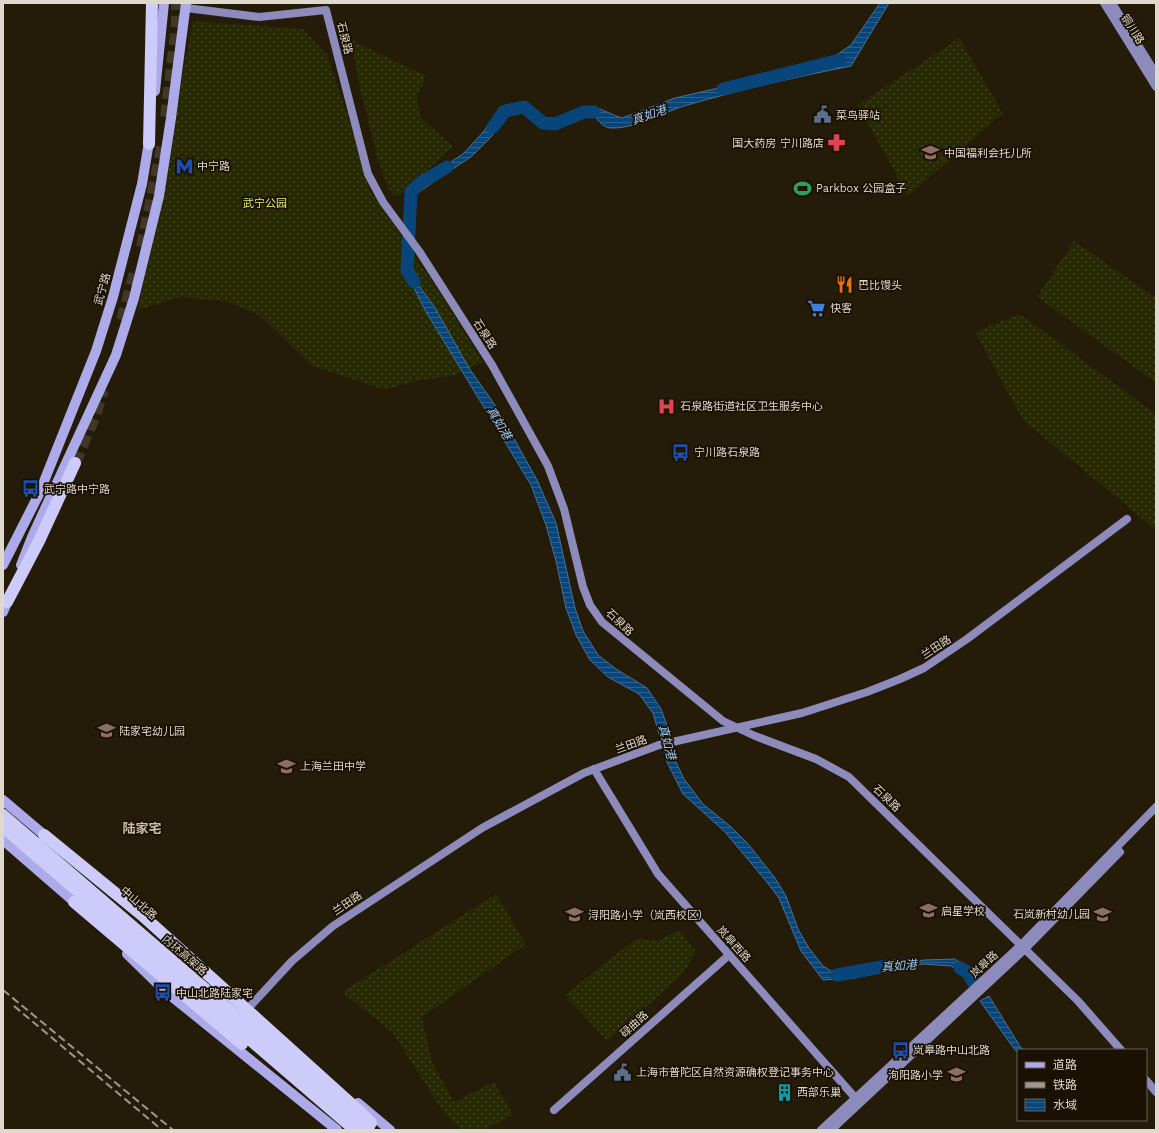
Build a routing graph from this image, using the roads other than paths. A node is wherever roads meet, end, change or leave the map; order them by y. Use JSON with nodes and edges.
{"nodes":[{"id":1,"x":152,"y":3,"type":"edge"},
{"id":2,"x":164,"y":3,"type":"edge"},
{"id":3,"x":1104,"y":3,"type":"edge"},
{"id":4,"x":1112,"y":3,"type":"edge"},
{"id":5,"x":186,"y":6,"type":"edge"},
{"id":6,"x":1156,"y":74,"type":"edge"},
{"id":7,"x":1156,"y":87,"type":"edge"},
{"id":8,"x":149,"y":144,"type":"junction"},
{"id":9,"x":75,"y":463,"type":"tunnel mouth"},
{"id":10,"x":1127,"y":519,"type":"dead end"},
{"id":11,"x":3,"y":565,"type":"edge"},
{"id":12,"x":5,"y":607,"type":"edge"},
{"id":13,"x":737,"y":728,"type":"junction"},
{"id":14,"x":594,"y":769,"type":"junction"},
{"id":15,"x":3,"y":800,"type":"edge"},
{"id":16,"x":1156,"y":807,"type":"edge"},
{"id":17,"x":3,"y":815,"type":"edge"},
{"id":18,"x":1156,"y":815,"type":"edge"},
{"id":19,"x":3,"y":828,"type":"edge"},
{"id":20,"x":44,"y":835,"type":"junction"},
{"id":21,"x":3,"y":840,"type":"edge"},
{"id":22,"x":74,"y":902,"type":"junction"},
{"id":23,"x":1023,"y":947,"type":"junction"},
{"id":24,"x":729,"y":955,"type":"junction"},
{"id":25,"x":247,"y":1010,"type":"junction"},
{"id":26,"x":222,"y":1038,"type":"junction"},
{"id":27,"x":1120,"y":1049,"type":"edge"},
{"id":28,"x":1147,"y":1081,"type":"edge"},
{"id":29,"x":1156,"y":1092,"type":"edge"},
{"id":30,"x":858,"y":1101,"type":"junction"},
{"id":31,"x":325,"y":1105,"type":"junction"},
{"id":32,"x":554,"y":1110,"type":"dead end"},
{"id":33,"x":337,"y":1130,"type":"edge"},
{"id":34,"x":355,"y":1130,"type":"edge"},
{"id":35,"x":369,"y":1130,"type":"edge"},
{"id":36,"x":377,"y":1130,"type":"edge"},
{"id":37,"x":390,"y":1130,"type":"edge"},
{"id":38,"x":821,"y":1130,"type":"edge"},
{"id":39,"x":832,"y":1130,"type":"edge"}],
"edges":[{"from":1,"to":8,"type":"highway"},
{"from":2,"to":8,"type":"main road","name":"武宁路"},
{"from":3,"to":7,"type":"street","name":"铜川路"},
{"from":4,"to":6,"type":"street","name":"铜川路"},
{"from":5,"to":12,"type":"main road"},
{"from":5,"to":13,"type":"street","name":"石泉路"},
{"from":8,"to":11,"type":"main road","name":"武宁路"},
{"from":9,"to":12,"type":"highway"},
{"from":10,"to":13,"type":"street","name":"兰田路"},
{"from":13,"to":14,"type":"street","name":"兰田路"},
{"from":13,"to":23,"type":"street","name":"石泉路"},
{"from":14,"to":24,"type":"street","name":"岚皋西路"},
{"from":14,"to":25,"type":"street","name":"兰田路"},
{"from":15,"to":20,"type":"main road","name":"中山北路"},
{"from":16,"to":23,"type":"street","name":"岚皋路"},
{"from":17,"to":35,"type":"highway","name":"内环高架路"},
{"from":18,"to":23,"type":"street","name":"岚皋路"},
{"from":19,"to":31,"type":"highway","name":"内环高架路"},
{"from":20,"to":25,"type":"main road","name":"中山北路"},
{"from":20,"to":36,"type":"highway"},
{"from":21,"to":22,"type":"main road"},
{"from":22,"to":26,"type":"main road"},
{"from":22,"to":31,"type":"highway"},
{"from":23,"to":27,"type":"street","name":"石泉路"},
{"from":23,"to":30,"type":"street","name":"岚皋路"},
{"from":24,"to":30,"type":"street","name":"岚皋西路"},
{"from":24,"to":32,"type":"street","name":"碌曲路"},
{"from":25,"to":26,"type":"street","name":"兰田路"},
{"from":25,"to":37,"type":"main road","name":"中山北路"},
{"from":26,"to":33,"type":"main road"},
{"from":28,"to":29,"type":"street"},
{"from":30,"to":38,"type":"street","name":"岚皋路"},
{"from":30,"to":39,"type":"street","name":"岚皋路"},
{"from":31,"to":34,"type":"highway","name":"内环高架路"}]}
